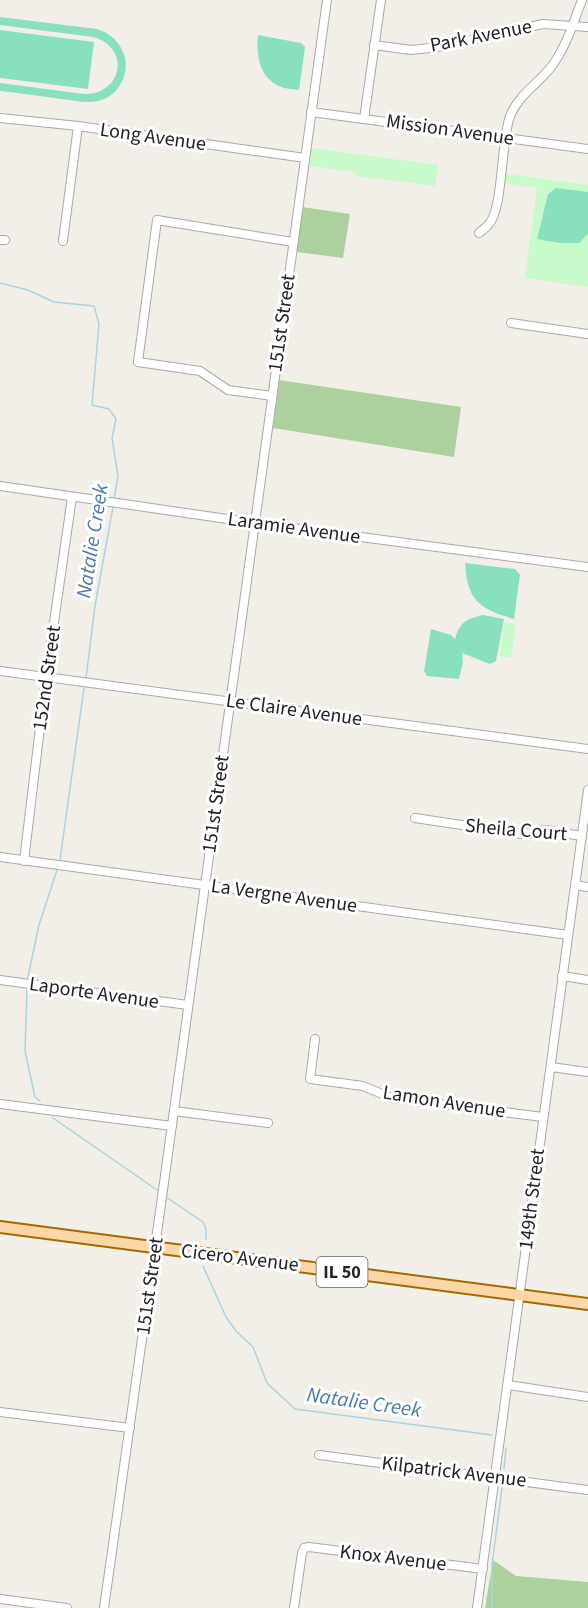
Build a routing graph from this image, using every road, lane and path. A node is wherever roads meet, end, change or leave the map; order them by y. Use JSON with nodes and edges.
{"nodes":[{"id":1,"x":327,"y":0,"type":"edge"},
{"id":2,"x":381,"y":0,"type":"edge"},
{"id":3,"x":582,"y":0,"type":"edge"},
{"id":4,"x":572,"y":26,"type":"junction"},
{"id":5,"x":588,"y":27,"type":"edge"},
{"id":6,"x":374,"y":45,"type":"junction"},
{"id":7,"x":311,"y":112,"type":"junction"},
{"id":8,"x":0,"y":118,"type":"edge"},
{"id":9,"x":364,"y":119,"type":"junction"},
{"id":10,"x":78,"y":126,"type":"junction"},
{"id":11,"x":505,"y":138,"type":"junction"},
{"id":12,"x":588,"y":148,"type":"edge"},
{"id":13,"x":305,"y":158,"type":"junction"},
{"id":14,"x":478,"y":233,"type":"dead end"},
{"id":15,"x":63,"y":241,"type":"dead end"},
{"id":16,"x":293,"y":242,"type":"junction"},
{"id":17,"x":511,"y":323,"type":"dead end"},
{"id":18,"x":588,"y":333,"type":"edge"},
{"id":19,"x":272,"y":396,"type":"junction"},
{"id":20,"x":0,"y":486,"type":"edge"},
{"id":21,"x":72,"y":496,"type":"junction"},
{"id":22,"x":255,"y":523,"type":"junction"},
{"id":23,"x":588,"y":567,"type":"edge"},
{"id":24,"x":0,"y":671,"type":"edge"},
{"id":25,"x":46,"y":678,"type":"junction"},
{"id":26,"x":230,"y":702,"type":"junction"},
{"id":27,"x":588,"y":749,"type":"edge"},
{"id":28,"x":588,"y":790,"type":"edge"},
{"id":29,"x":415,"y":818,"type":"dead end"},
{"id":30,"x":582,"y":836,"type":"junction"},
{"id":31,"x":0,"y":857,"type":"edge"},
{"id":32,"x":24,"y":861,"type":"junction"},
{"id":33,"x":205,"y":885,"type":"junction"},
{"id":34,"x":575,"y":885,"type":"junction"},
{"id":35,"x":588,"y":887,"type":"edge"},
{"id":36,"x":568,"y":935,"type":"junction"},
{"id":37,"x":562,"y":976,"type":"junction"},
{"id":38,"x":0,"y":980,"type":"edge"},
{"id":39,"x":588,"y":980,"type":"edge"},
{"id":40,"x":188,"y":1005,"type":"junction"},
{"id":41,"x":315,"y":1039,"type":"dead end"},
{"id":42,"x":551,"y":1067,"type":"junction"},
{"id":43,"x":588,"y":1072,"type":"edge"},
{"id":44,"x":0,"y":1104,"type":"edge"},
{"id":45,"x":174,"y":1111,"type":"junction"},
{"id":46,"x":543,"y":1117,"type":"junction"},
{"id":47,"x":268,"y":1123,"type":"dead end"},
{"id":48,"x":172,"y":1126,"type":"junction"},
{"id":49,"x":0,"y":1227,"type":"edge"},
{"id":50,"x":155,"y":1247,"type":"junction"},
{"id":51,"x":520,"y":1295,"type":"junction"},
{"id":52,"x":588,"y":1304,"type":"edge"},
{"id":53,"x":508,"y":1385,"type":"junction"},
{"id":54,"x":588,"y":1397,"type":"edge"},
{"id":55,"x":0,"y":1412,"type":"edge"},
{"id":56,"x":130,"y":1428,"type":"junction"},
{"id":57,"x":319,"y":1455,"type":"dead end"},
{"id":58,"x":495,"y":1478,"type":"junction"},
{"id":59,"x":588,"y":1490,"type":"edge"},
{"id":60,"x":483,"y":1569,"type":"junction"},
{"id":61,"x":0,"y":1599,"type":"edge"},
{"id":62,"x":67,"y":1608,"type":"edge"},
{"id":63,"x":104,"y":1608,"type":"edge"},
{"id":64,"x":294,"y":1608,"type":"edge"},
{"id":65,"x":477,"y":1608,"type":"edge"}],
"edges":[{"from":1,"to":7,"type":"street","name":"151st Street"},
{"from":2,"to":6,"type":"street"},
{"from":3,"to":4,"type":"street"},
{"from":4,"to":5,"type":"street","name":"Park Avenue"},
{"from":4,"to":6,"type":"street","name":"Park Avenue"},
{"from":4,"to":11,"type":"street"},
{"from":6,"to":9,"type":"street"},
{"from":7,"to":9,"type":"street","name":"Mission Avenue"},
{"from":7,"to":13,"type":"street","name":"151st Street"},
{"from":8,"to":10,"type":"street","name":"Long Avenue"},
{"from":9,"to":11,"type":"street","name":"Mission Avenue"},
{"from":10,"to":13,"type":"street","name":"Long Avenue"},
{"from":10,"to":15,"type":"street"},
{"from":11,"to":12,"type":"street","name":"Mission Avenue"},
{"from":11,"to":14,"type":"street"},
{"from":13,"to":16,"type":"street","name":"151st Street"},
{"from":16,"to":19,"type":"street","name":"151st Street"},
{"from":16,"to":19,"type":"street"},
{"from":17,"to":18,"type":"street"},
{"from":19,"to":22,"type":"street","name":"151st Street"},
{"from":20,"to":21,"type":"street","name":"Laramie Avenue"},
{"from":21,"to":22,"type":"street","name":"Laramie Avenue"},
{"from":21,"to":25,"type":"street","name":"152nd Street"},
{"from":22,"to":23,"type":"street","name":"Laramie Avenue"},
{"from":22,"to":26,"type":"street","name":"151st Street"},
{"from":24,"to":25,"type":"street","name":"Le Claire Avenue"},
{"from":25,"to":26,"type":"street","name":"Le Claire Avenue"},
{"from":25,"to":32,"type":"street","name":"152nd Street"},
{"from":26,"to":27,"type":"street","name":"Le Claire Avenue"},
{"from":26,"to":33,"type":"street","name":"151st Street"},
{"from":28,"to":30,"type":"street","name":"149th Street"},
{"from":29,"to":30,"type":"street","name":"Sheila Court"},
{"from":30,"to":34,"type":"street","name":"149th Street"},
{"from":31,"to":32,"type":"street","name":"La Vergne Avenue"},
{"from":32,"to":33,"type":"street","name":"La Vergne Avenue"},
{"from":33,"to":36,"type":"street","name":"La Vergne Avenue"},
{"from":33,"to":40,"type":"street","name":"151st Street"},
{"from":34,"to":35,"type":"street"},
{"from":34,"to":36,"type":"street","name":"149th Street"},
{"from":36,"to":37,"type":"street","name":"149th Street"},
{"from":37,"to":39,"type":"street"},
{"from":37,"to":42,"type":"street","name":"149th Street"},
{"from":38,"to":40,"type":"street","name":"Laporte Avenue"},
{"from":40,"to":45,"type":"street","name":"151st Street"},
{"from":41,"to":46,"type":"street","name":"Lamon Avenue"},
{"from":42,"to":43,"type":"street"},
{"from":42,"to":46,"type":"street","name":"149th Street"},
{"from":44,"to":48,"type":"street"},
{"from":45,"to":47,"type":"street"},
{"from":45,"to":48,"type":"street","name":"151st Street"},
{"from":46,"to":51,"type":"street","name":"149th Street"},
{"from":48,"to":50,"type":"street","name":"151st Street"},
{"from":49,"to":50,"type":"main road","name":"Cicero Avenue","number":"IL 50"},
{"from":50,"to":51,"type":"main road","name":"Cicero Avenue","number":"IL 50"},
{"from":50,"to":56,"type":"street","name":"151st Street"},
{"from":51,"to":52,"type":"main road","name":"Cicero Avenue","number":"IL 50"},
{"from":51,"to":53,"type":"street","name":"149th Street"},
{"from":53,"to":54,"type":"street"},
{"from":53,"to":58,"type":"street","name":"149th Street"},
{"from":55,"to":56,"type":"street"},
{"from":56,"to":63,"type":"street","name":"151st Street"},
{"from":57,"to":58,"type":"street","name":"Kilpatrick Avenue"},
{"from":58,"to":59,"type":"street","name":"Kilpatrick Avenue"},
{"from":58,"to":60,"type":"street","name":"149th Street"},
{"from":60,"to":64,"type":"street","name":"Knox Avenue"},
{"from":60,"to":65,"type":"street","name":"149th Street"},
{"from":61,"to":62,"type":"street"}]}
